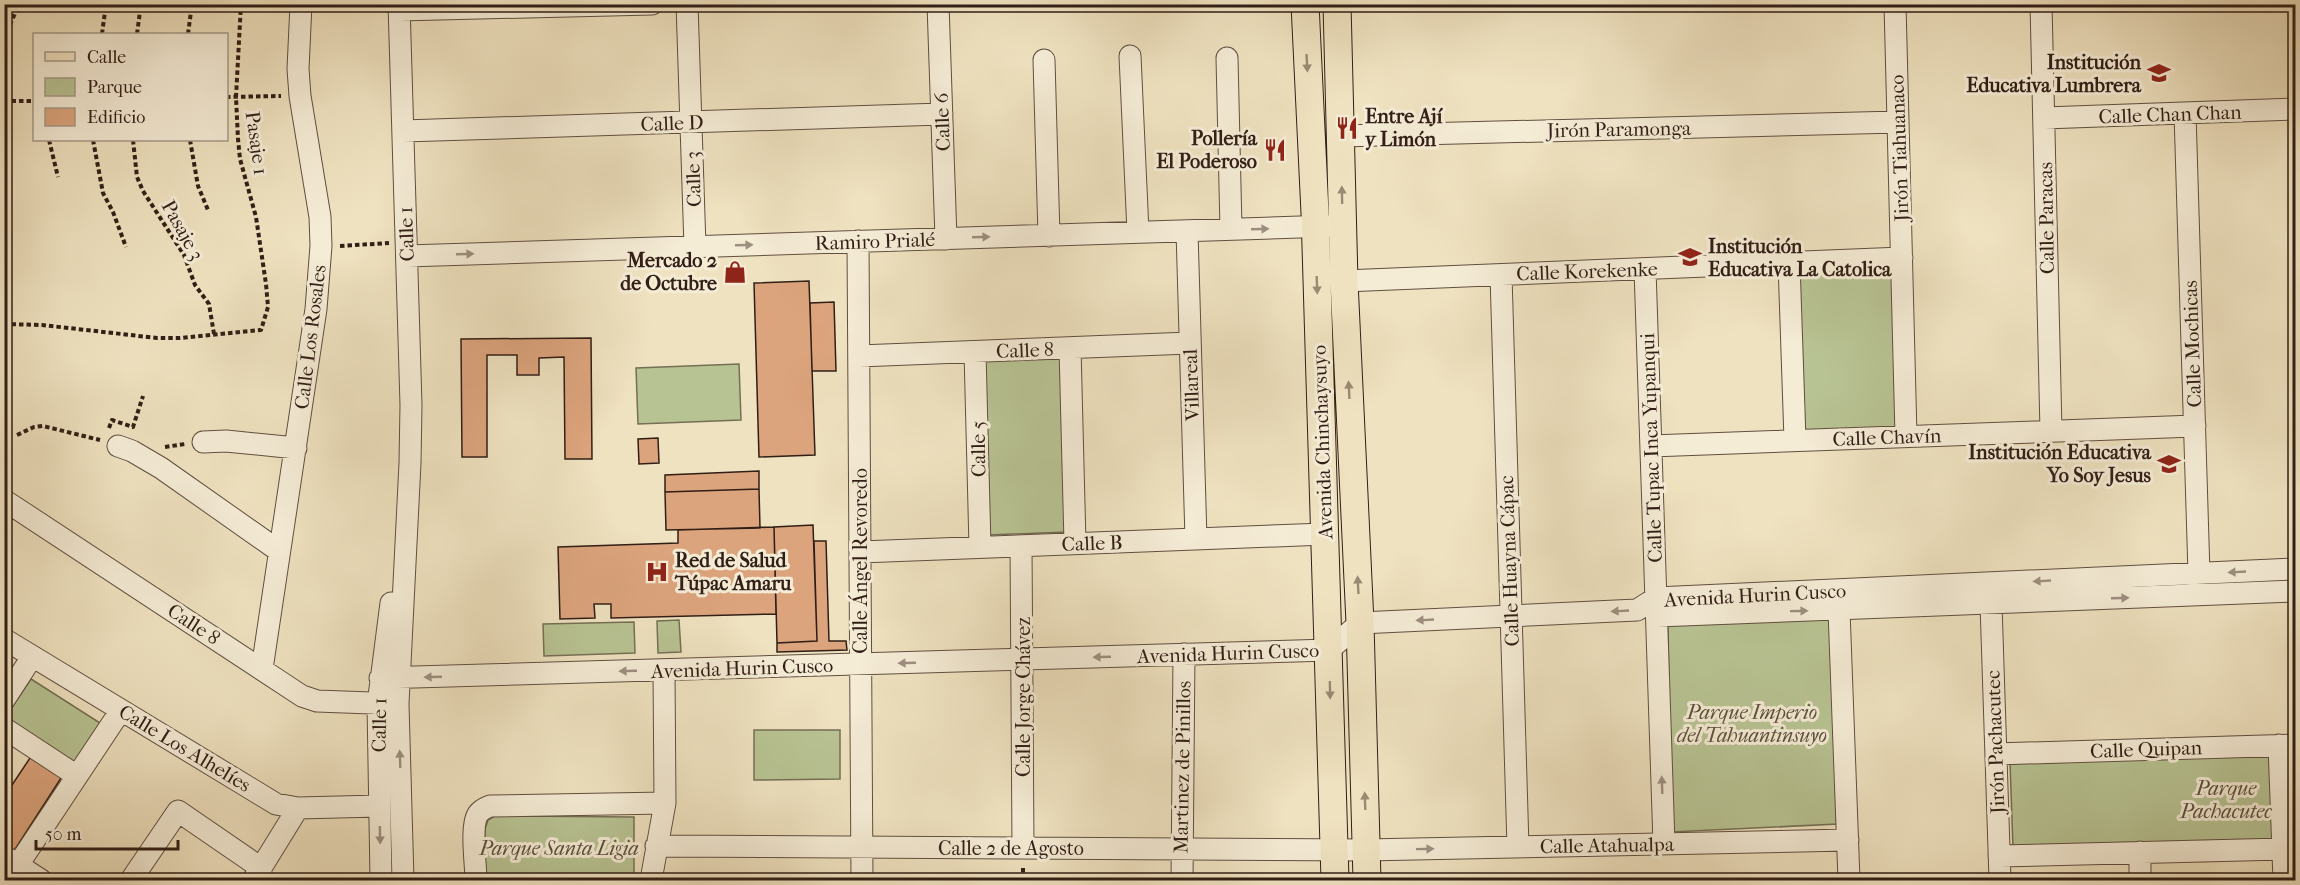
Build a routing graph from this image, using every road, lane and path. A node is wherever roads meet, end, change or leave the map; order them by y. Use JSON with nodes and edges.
{"nodes":[{"id":1,"x":19,"y":4,"type":"edge"},
{"id":2,"x":106,"y":4,"type":"edge"},
{"id":3,"x":141,"y":4,"type":"edge"},
{"id":4,"x":192,"y":4,"type":"edge"},
{"id":5,"x":241,"y":4,"type":"edge"},
{"id":6,"x":301,"y":4,"type":"edge"},
{"id":7,"x":652,"y":4,"type":"edge"},
{"id":8,"x":687,"y":4,"type":"edge"},
{"id":9,"x":938,"y":4,"type":"edge"},
{"id":10,"x":1305,"y":4,"type":"edge"},
{"id":11,"x":1337,"y":4,"type":"edge"},
{"id":12,"x":1895,"y":4,"type":"edge"},
{"id":13,"x":2041,"y":4,"type":"edge"},
{"id":14,"x":399,"y":7,"type":"edge"},
{"id":15,"x":102,"y":33,"type":"edge"},
{"id":16,"x":136,"y":33,"type":"edge"},
{"id":17,"x":188,"y":33,"type":"edge"},
{"id":18,"x":4,"y":39,"type":"edge"},
{"id":19,"x":1130,"y":56,"type":"dead end"},
{"id":20,"x":1227,"y":58,"type":"dead end"},
{"id":21,"x":1044,"y":60,"type":"dead end"},
{"id":22,"x":300,"y":96,"type":"junction"},
{"id":23,"x":228,"y":97,"type":"edge"},
{"id":24,"x":236,"y":97,"type":"junction"},
{"id":25,"x":4,"y":101,"type":"edge"},
{"id":26,"x":33,"y":101,"type":"edge"},
{"id":27,"x":2295,"y":109,"type":"edge"},
{"id":28,"x":2185,"y":113,"type":"junction"},
{"id":29,"x":942,"y":114,"type":"junction"},
{"id":30,"x":2044,"y":118,"type":"junction"},
{"id":31,"x":691,"y":122,"type":"junction"},
{"id":32,"x":1898,"y":122,"type":"junction"},
{"id":33,"x":403,"y":131,"type":"junction"},
{"id":34,"x":1341,"y":136,"type":"junction"},
{"id":35,"x":49,"y":141,"type":"edge"},
{"id":36,"x":93,"y":141,"type":"edge"},
{"id":37,"x":133,"y":141,"type":"edge"},
{"id":38,"x":190,"y":141,"type":"edge"},
{"id":39,"x":58,"y":177,"type":"dead end"},
{"id":40,"x":208,"y":210,"type":"dead end"},
{"id":41,"x":1343,"y":226,"type":"junction"},
{"id":42,"x":1315,"y":227,"type":"junction"},
{"id":43,"x":1232,"y":229,"type":"junction"},
{"id":44,"x":1187,"y":231,"type":"junction"},
{"id":45,"x":1138,"y":232,"type":"junction"},
{"id":46,"x":1049,"y":236,"type":"junction"},
{"id":47,"x":946,"y":238,"type":"junction"},
{"id":48,"x":858,"y":241,"type":"junction"},
{"id":49,"x":126,"y":247,"type":"dead end"},
{"id":50,"x":695,"y":247,"type":"junction"},
{"id":51,"x":406,"y":249,"type":"junction"},
{"id":52,"x":1902,"y":258,"type":"junction"},
{"id":53,"x":1789,"y":263,"type":"junction"},
{"id":54,"x":320,"y":268,"type":"junction"},
{"id":55,"x":1645,"y":269,"type":"junction"},
{"id":56,"x":1501,"y":275,"type":"junction"},
{"id":57,"x":1344,"y":281,"type":"junction"},
{"id":58,"x":4,"y":324,"type":"edge"},
{"id":59,"x":214,"y":334,"type":"junction"},
{"id":60,"x":1190,"y":343,"type":"junction"},
{"id":61,"x":1070,"y":348,"type":"junction"},
{"id":62,"x":975,"y":352,"type":"junction"},
{"id":63,"x":859,"y":356,"type":"junction"},
{"id":64,"x":143,"y":396,"type":"dead end"},
{"id":65,"x":2195,"y":426,"type":"junction"},
{"id":66,"x":2051,"y":431,"type":"junction"},
{"id":67,"x":17,"y":435,"type":"dead end"},
{"id":68,"x":1906,"y":436,"type":"junction"},
{"id":69,"x":1795,"y":440,"type":"junction"},
{"id":70,"x":203,"y":442,"type":"dead end"},
{"id":71,"x":1651,"y":446,"type":"junction"},
{"id":72,"x":296,"y":448,"type":"junction"},
{"id":73,"x":125,"y":449,"type":"junction"},
{"id":74,"x":4,"y":500,"type":"edge"},
{"id":75,"x":1325,"y":534,"type":"junction"},
{"id":76,"x":1196,"y":539,"type":"junction"},
{"id":77,"x":1075,"y":543,"type":"junction"},
{"id":78,"x":1021,"y":546,"type":"junction"},
{"id":79,"x":980,"y":547,"type":"junction"},
{"id":80,"x":279,"y":551,"type":"junction"},
{"id":81,"x":860,"y":552,"type":"junction"},
{"id":82,"x":2295,"y":569,"type":"edge"},
{"id":83,"x":2199,"y":574,"type":"junction"},
{"id":84,"x":2295,"y":591,"type":"edge"},
{"id":85,"x":1991,"y":604,"type":"junction"},
{"id":86,"x":1656,"y":607,"type":"junction"},
{"id":87,"x":1839,"y":610,"type":"junction"},
{"id":88,"x":1511,"y":616,"type":"junction"},
{"id":89,"x":1360,"y":624,"type":"junction"},
{"id":90,"x":4,"y":639,"type":"edge"},
{"id":91,"x":1329,"y":650,"type":"junction"},
{"id":92,"x":1184,"y":654,"type":"junction"},
{"id":93,"x":32,"y":657,"type":"junction"},
{"id":94,"x":1024,"y":659,"type":"junction"},
{"id":95,"x":861,"y":664,"type":"junction"},
{"id":96,"x":262,"y":669,"type":"junction"},
{"id":97,"x":664,"y":670,"type":"junction"},
{"id":98,"x":389,"y":678,"type":"junction"},
{"id":99,"x":4,"y":700,"type":"edge"},
{"id":100,"x":388,"y":704,"type":"junction"},
{"id":101,"x":121,"y":710,"type":"junction"},
{"id":102,"x":4,"y":728,"type":"edge"},
{"id":103,"x":2287,"y":745,"type":"edge"},
{"id":104,"x":1996,"y":754,"type":"junction"},
{"id":105,"x":77,"y":776,"type":"junction"},
{"id":106,"x":665,"y":803,"type":"junction"},
{"id":107,"x":379,"y":806,"type":"junction"},
{"id":108,"x":298,"y":808,"type":"junction"},
{"id":109,"x":1848,"y":840,"type":"junction"},
{"id":110,"x":1664,"y":844,"type":"junction"},
{"id":111,"x":656,"y":846,"type":"junction"},
{"id":112,"x":862,"y":847,"type":"junction"},
{"id":113,"x":1518,"y":847,"type":"junction"},
{"id":114,"x":1023,"y":848,"type":"junction"},
{"id":115,"x":1181,"y":849,"type":"junction"},
{"id":116,"x":2283,"y":849,"type":"junction"},
{"id":117,"x":1334,"y":850,"type":"junction"},
{"id":118,"x":1366,"y":850,"type":"junction"},
{"id":119,"x":2140,"y":852,"type":"junction"},
{"id":120,"x":1999,"y":856,"type":"junction"},
{"id":121,"x":10,"y":867,"type":"edge"},
{"id":122,"x":258,"y":876,"type":"edge"},
{"id":123,"x":40,"y":880,"type":"edge"},
{"id":124,"x":131,"y":880,"type":"edge"},
{"id":125,"x":381,"y":880,"type":"edge"},
{"id":126,"x":403,"y":880,"type":"edge"},
{"id":127,"x":476,"y":880,"type":"edge"},
{"id":128,"x":651,"y":880,"type":"edge"},
{"id":129,"x":862,"y":880,"type":"edge"},
{"id":130,"x":1182,"y":880,"type":"edge"},
{"id":131,"x":1335,"y":880,"type":"edge"},
{"id":132,"x":1367,"y":880,"type":"edge"},
{"id":133,"x":1849,"y":880,"type":"edge"},
{"id":134,"x":2000,"y":880,"type":"edge"},
{"id":135,"x":2140,"y":880,"type":"edge"},
{"id":136,"x":2284,"y":880,"type":"edge"}],
"edges":[{"from":1,"to":18,"type":"path"},
{"from":2,"to":15,"type":"path"},
{"from":3,"to":16,"type":"path"},
{"from":4,"to":17,"type":"path"},
{"from":5,"to":24,"type":"path","name":"Pasaje 1"},
{"from":6,"to":22,"type":"street","name":"Calle Los Rosales"},
{"from":7,"to":14,"type":"street"},
{"from":8,"to":31,"type":"street","name":"Calle 3"},
{"from":9,"to":29,"type":"street","name":"Calle 6"},
{"from":10,"to":42,"type":"main road","name":"Avenida Chinchaysuyo","one_way":true},
{"from":11,"to":34,"type":"main road","name":"Avenida Chinchaysuyo"},
{"from":12,"to":32,"type":"street","name":"Jirón Tiahuanaco"},
{"from":13,"to":30,"type":"street","name":"Calle Paracas"},
{"from":14,"to":33,"type":"street","name":"Calle 1"},
{"from":19,"to":45,"type":"street"},
{"from":20,"to":43,"type":"street"},
{"from":21,"to":46,"type":"street"},
{"from":22,"to":24,"type":"path"},
{"from":22,"to":54,"type":"street","name":"Calle Los Rosales"},
{"from":23,"to":24,"type":"path"},
{"from":24,"to":59,"type":"path","name":"Pasaje 1"},
{"from":25,"to":26,"type":"path"},
{"from":27,"to":28,"type":"street","name":"Calle Chan Chan"},
{"from":28,"to":30,"type":"street","name":"Calle Chan Chan"},
{"from":28,"to":65,"type":"street","name":"Calle Mochicas"},
{"from":29,"to":31,"type":"street","name":"Calle D"},
{"from":29,"to":47,"type":"street","name":"Calle 6"},
{"from":30,"to":66,"type":"street","name":"Calle Paracas"},
{"from":31,"to":33,"type":"street","name":"Calle D"},
{"from":31,"to":50,"type":"street","name":"Calle 3"},
{"from":32,"to":34,"type":"street","name":"Jirón Paramonga"},
{"from":32,"to":52,"type":"street","name":"Jirón Tiahuanaco"},
{"from":33,"to":51,"type":"street","name":"Calle 1"},
{"from":41,"to":34,"type":"main road","name":"Avenida Chinchaysuyo","one_way":true},
{"from":35,"to":39,"type":"path"},
{"from":36,"to":49,"type":"path"},
{"from":37,"to":59,"type":"path","name":"Pasaje 3"},
{"from":38,"to":40,"type":"path"},
{"from":41,"to":42,"type":"street","name":"Ramiro Prialé"},
{"from":41,"to":57,"type":"main road","name":"Avenida Chinchaysuyo"},
{"from":43,"to":42,"type":"street","name":"Ramiro Prialé","one_way":true},
{"from":42,"to":75,"type":"main road","name":"Avenida Chinchaysuyo","one_way":true},
{"from":43,"to":44,"type":"street","name":"Ramiro Prialé"},
{"from":44,"to":45,"type":"street","name":"Ramiro Prialé"},
{"from":44,"to":60,"type":"street","name":"Villareal"},
{"from":45,"to":46,"type":"street","name":"Ramiro Prialé"},
{"from":47,"to":46,"type":"street","name":"Ramiro Prialé","one_way":true},
{"from":47,"to":48,"type":"street","name":"Ramiro Prialé"},
{"from":50,"to":48,"type":"street","name":"Ramiro Prialé","one_way":true},
{"from":48,"to":63,"type":"street","name":"Calle Ángel Revoredo"},
{"from":51,"to":50,"type":"street","name":"Ramiro Prialé","one_way":true},
{"from":51,"to":54,"type":"path"},
{"from":51,"to":98,"type":"street","name":"Calle 1"},
{"from":52,"to":53,"type":"street","name":"Calle Korekenke"},
{"from":52,"to":68,"type":"street","name":"Jirón Tiahuanaco"},
{"from":53,"to":55,"type":"street","name":"Calle Korekenke"},
{"from":53,"to":69,"type":"street"},
{"from":54,"to":72,"type":"street","name":"Calle Los Rosales"},
{"from":55,"to":56,"type":"street","name":"Calle Korekenke"},
{"from":55,"to":71,"type":"street","name":"Calle Tupac Inca Yupanqui"},
{"from":56,"to":57,"type":"street","name":"Calle Korekenke"},
{"from":56,"to":88,"type":"street","name":"Calle Huayna Cápac"},
{"from":89,"to":57,"type":"main road","name":"Avenida Chinchaysuyo","one_way":true},
{"from":58,"to":59,"type":"path"},
{"from":60,"to":61,"type":"street","name":"Calle 8"},
{"from":60,"to":76,"type":"street","name":"Villareal"},
{"from":61,"to":62,"type":"street","name":"Calle 8"},
{"from":61,"to":77,"type":"street"},
{"from":62,"to":63,"type":"street","name":"Calle 8"},
{"from":62,"to":79,"type":"street","name":"Calle 5"},
{"from":63,"to":81,"type":"street","name":"Calle Ángel Revoredo"},
{"from":64,"to":73,"type":"path"},
{"from":65,"to":66,"type":"street","name":"Calle Chavín"},
{"from":65,"to":83,"type":"street","name":"Calle Mochicas"},
{"from":66,"to":68,"type":"street","name":"Calle Chavín"},
{"from":67,"to":73,"type":"path"},
{"from":68,"to":69,"type":"street","name":"Calle Chavín"},
{"from":69,"to":71,"type":"street","name":"Calle Chavín"},
{"from":70,"to":72,"type":"street"},
{"from":71,"to":86,"type":"street","name":"Calle Tupac Inca Yupanqui"},
{"from":72,"to":80,"type":"street","name":"Calle Los Rosales"},
{"from":73,"to":80,"type":"street"},
{"from":74,"to":96,"type":"street","name":"Calle 8"},
{"from":75,"to":76,"type":"street","name":"Calle B"},
{"from":75,"to":91,"type":"main road","name":"Avenida Chinchaysuyo"},
{"from":76,"to":77,"type":"street","name":"Calle B"},
{"from":77,"to":78,"type":"street","name":"Calle B"},
{"from":78,"to":79,"type":"street","name":"Calle B"},
{"from":78,"to":94,"type":"street","name":"Calle Jorge Chávez"},
{"from":79,"to":81,"type":"street","name":"Calle B"},
{"from":80,"to":96,"type":"street","name":"Calle Los Rosales"},
{"from":81,"to":95,"type":"street","name":"Calle Ángel Revoredo"},
{"from":82,"to":83,"type":"street","name":"Avenida Hurin Cusco","one_way":true},
{"from":83,"to":86,"type":"street","name":"Avenida Hurin Cusco","one_way":true},
{"from":85,"to":84,"type":"street","name":"Avenida Hurin Cusco","one_way":true},
{"from":85,"to":87,"type":"street","name":"Avenida Hurin Cusco"},
{"from":85,"to":104,"type":"street","name":"Jirón Pachacutec"},
{"from":86,"to":87,"type":"street","name":"Avenida Hurin Cusco","one_way":true},
{"from":86,"to":88,"type":"street","name":"Avenida Hurin Cusco","one_way":true},
{"from":110,"to":86,"type":"street","name":"Calle Tupac Inca Yupanqui","one_way":true},
{"from":87,"to":109,"type":"street"},
{"from":88,"to":89,"type":"street","name":"Avenida Hurin Cusco","one_way":true},
{"from":88,"to":113,"type":"street","name":"Calle Huayna Cápac"},
{"from":89,"to":91,"type":"street","name":"Avenida Hurin Cusco"},
{"from":118,"to":89,"type":"main road","name":"Avenida Chinchaysuyo","one_way":true},
{"from":90,"to":93,"type":"street","name":"Calle Los Alhelíes"},
{"from":91,"to":92,"type":"street","name":"Avenida Hurin Cusco"},
{"from":91,"to":117,"type":"main road","name":"Avenida Chinchaysuyo","one_way":true},
{"from":92,"to":94,"type":"street","name":"Avenida Hurin Cusco","one_way":true},
{"from":92,"to":115,"type":"street","name":"Martinez de Pinillos"},
{"from":93,"to":99,"type":"street"},
{"from":93,"to":101,"type":"street","name":"Calle Los Alhelíes"},
{"from":94,"to":95,"type":"street","name":"Avenida Hurin Cusco","one_way":true},
{"from":94,"to":114,"type":"street","name":"Calle Jorge Chávez"},
{"from":95,"to":97,"type":"street","name":"Avenida Hurin Cusco"},
{"from":95,"to":112,"type":"street","name":"Calle Ángel Revoredo"},
{"from":96,"to":100,"type":"street","name":"Calle 8"},
{"from":97,"to":98,"type":"street","name":"Avenida Hurin Cusco","one_way":true},
{"from":97,"to":106,"type":"street"},
{"from":98,"to":100,"type":"street","name":"Calle 1"},
{"from":100,"to":107,"type":"street","name":"Calle 1"},
{"from":126,"to":100,"type":"street","name":"Calle 1","one_way":true},
{"from":101,"to":105,"type":"street"},
{"from":101,"to":108,"type":"street","name":"Calle Los Alhelíes"},
{"from":102,"to":105,"type":"street"},
{"from":103,"to":104,"type":"street","name":"Calle Quipan"},
{"from":103,"to":116,"type":"street"},
{"from":104,"to":120,"type":"street","name":"Jirón Pachacutec"},
{"from":105,"to":121,"type":"street"},
{"from":106,"to":111,"type":"street"},
{"from":106,"to":127,"type":"street"},
{"from":107,"to":108,"type":"street","name":"Calle Los Alhelíes"},
{"from":107,"to":125,"type":"street","name":"Calle 1","one_way":true},
{"from":108,"to":122,"type":"street"},
{"from":109,"to":110,"type":"street","name":"Calle Atahualpa"},
{"from":109,"to":133,"type":"street"},
{"from":110,"to":113,"type":"street","name":"Calle Atahualpa"},
{"from":111,"to":112,"type":"street","name":"Calle 2 de Agosto"},
{"from":111,"to":128,"type":"street"},
{"from":112,"to":114,"type":"street","name":"Calle 2 de Agosto"},
{"from":112,"to":129,"type":"street","name":"Calle Ángel Revoredo"},
{"from":118,"to":113,"type":"street","name":"Calle Atahualpa","one_way":true},
{"from":114,"to":115,"type":"street","name":"Calle 2 de Agosto"},
{"from":115,"to":117,"type":"street","name":"Calle 2 de Agosto"},
{"from":115,"to":130,"type":"street","name":"Martinez de Pinillos"},
{"from":116,"to":119,"type":"street"},
{"from":116,"to":136,"type":"street"},
{"from":117,"to":118,"type":"street","name":"Calle 2 de Agosto"},
{"from":117,"to":131,"type":"main road","name":"Avenida Chinchaysuyo"},
{"from":118,"to":132,"type":"main road","name":"Avenida Chinchaysuyo"},
{"from":119,"to":120,"type":"street"},
{"from":119,"to":135,"type":"street"},
{"from":120,"to":134,"type":"street","name":"Jirón Pachacutec"},
{"from":121,"to":123,"type":"street"},
{"from":122,"to":124,"type":"street"}]}
